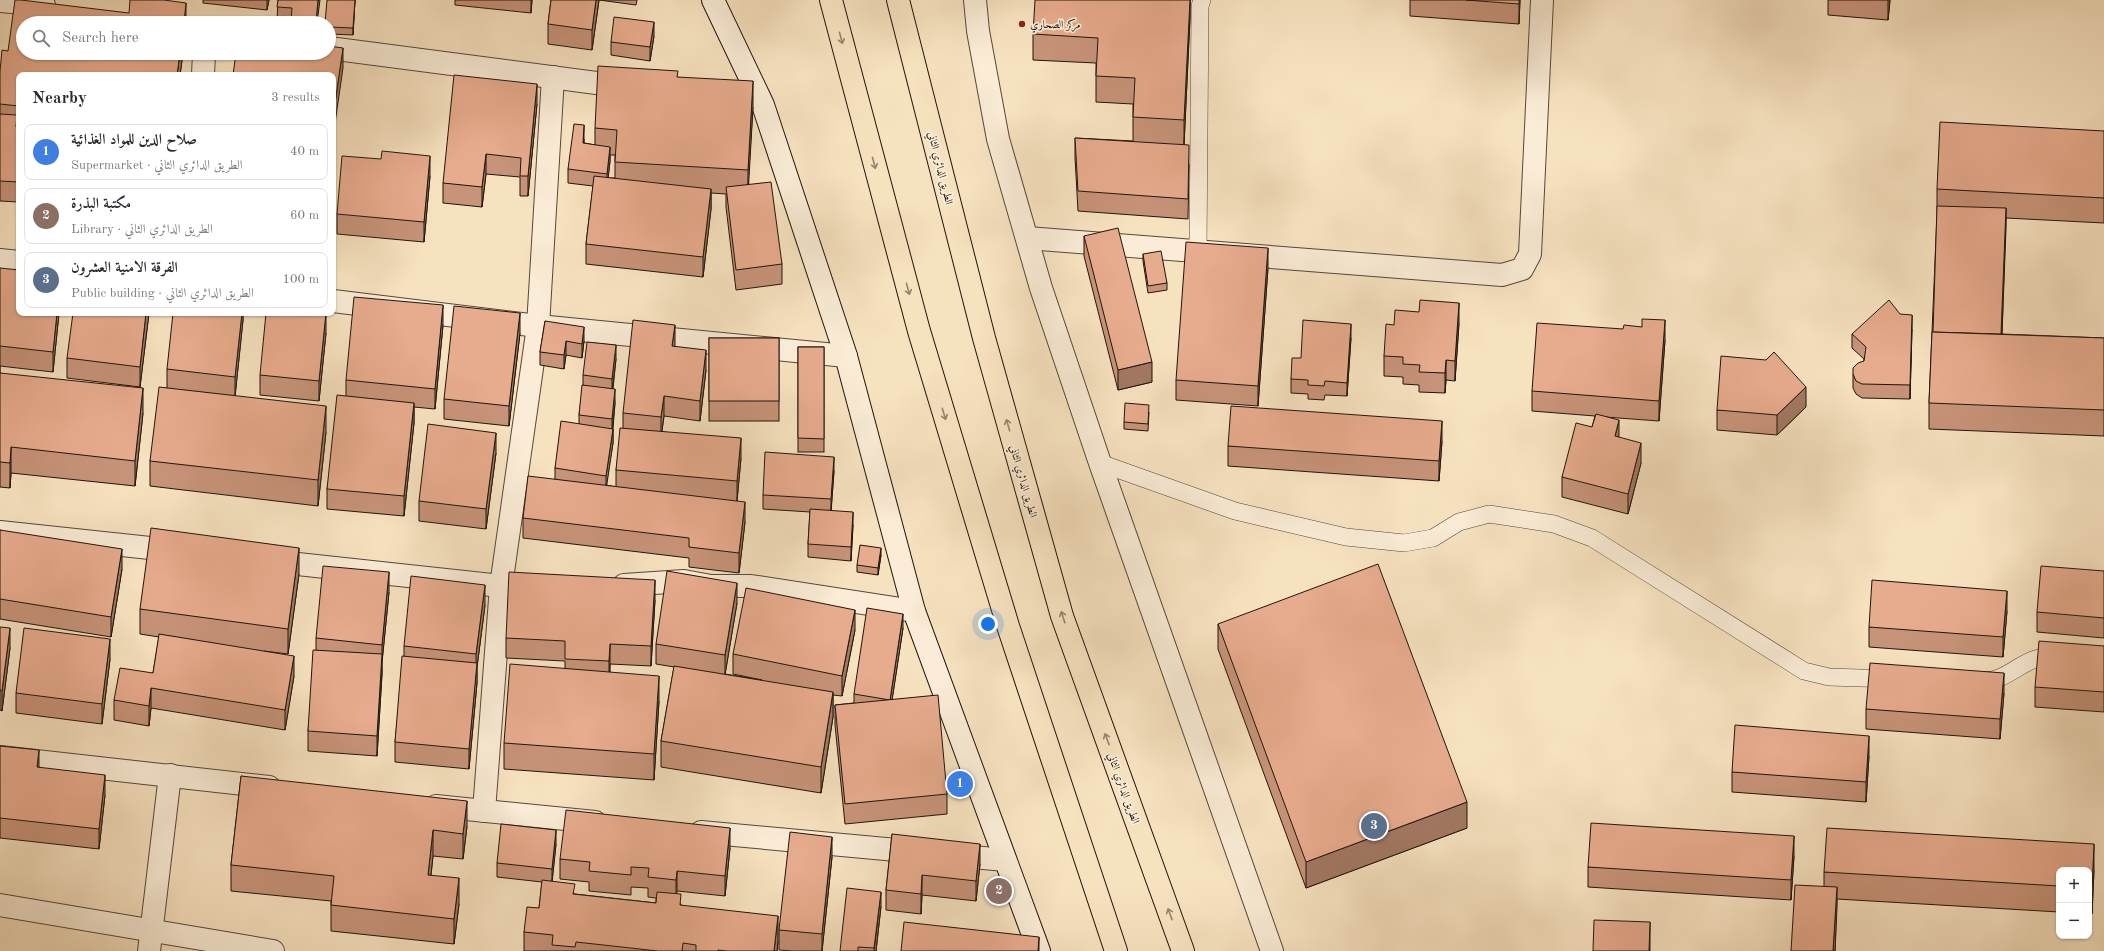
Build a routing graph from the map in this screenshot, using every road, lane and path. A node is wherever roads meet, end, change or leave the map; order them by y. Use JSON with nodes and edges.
{"nodes":[{"id":1,"x":713,"y":0,"type":"edge"},
{"id":2,"x":831,"y":0,"type":"edge"},
{"id":3,"x":898,"y":0,"type":"edge"},
{"id":4,"x":975,"y":0,"type":"edge"},
{"id":5,"x":1202,"y":0,"type":"edge"},
{"id":6,"x":1542,"y":0,"type":"edge"},
{"id":7,"x":0,"y":1,"type":"edge"},
{"id":8,"x":38,"y":2,"type":"edge"},
{"id":9,"x":66,"y":8,"type":"edge"},
{"id":10,"x":336,"y":49,"type":"edge"},
{"id":11,"x":204,"y":60,"type":"edge"},
{"id":12,"x":203,"y":72,"type":"edge"},
{"id":13,"x":553,"y":78,"type":"junction"},
{"id":14,"x":649,"y":90,"type":"edge"},
{"id":15,"x":740,"y":102,"type":"edge"},
{"id":16,"x":763,"y":105,"type":"junction"},
{"id":17,"x":1027,"y":238,"type":"junction"},
{"id":18,"x":1198,"y":251,"type":"junction"},
{"id":19,"x":0,"y":260,"type":"edge"},
{"id":20,"x":16,"y":262,"type":"edge"},
{"id":21,"x":336,"y":301,"type":"edge"},
{"id":22,"x":538,"y":326,"type":"junction"},
{"id":23,"x":846,"y":356,"type":"junction"},
{"id":24,"x":1100,"y":463,"type":"junction"},
{"id":25,"x":0,"y":532,"type":"edge"},
{"id":26,"x":199,"y":554,"type":"edge"},
{"id":27,"x":246,"y":559,"type":"edge"},
{"id":28,"x":604,"y":585,"type":"edge"},
{"id":29,"x":501,"y":586,"type":"junction"},
{"id":30,"x":557,"y":586,"type":"edge"},
{"id":31,"x":914,"y":611,"type":"junction"},
{"id":32,"x":2104,"y":660,"type":"edge"},
{"id":33,"x":1911,"y":679,"type":"edge"},
{"id":34,"x":1964,"y":681,"type":"edge"},
{"id":35,"x":0,"y":757,"type":"edge"},
{"id":36,"x":170,"y":775,"type":"junction"},
{"id":37,"x":286,"y":790,"type":"edge"},
{"id":38,"x":416,"y":804,"type":"edge"},
{"id":39,"x":484,"y":811,"type":"junction"},
{"id":40,"x":618,"y":824,"type":"edge"},
{"id":41,"x":682,"y":830,"type":"edge"},
{"id":42,"x":1005,"y":860,"type":"junction"},
{"id":43,"x":0,"y":905,"type":"edge"},
{"id":44,"x":150,"y":941,"type":"edge"},
{"id":45,"x":273,"y":951,"type":"edge"},
{"id":46,"x":1039,"y":951,"type":"edge"},
{"id":47,"x":1116,"y":951,"type":"edge"},
{"id":48,"x":1183,"y":951,"type":"edge"},
{"id":49,"x":1272,"y":951,"type":"edge"}],
"edges":[{"from":1,"to":16,"type":"street"},
{"from":2,"to":47,"type":"highway","one_way":true},
{"from":48,"to":3,"type":"highway","name":"الطريق الدائري الثاني","one_way":true},
{"from":4,"to":17,"type":"street"},
{"from":5,"to":18,"type":"lane"},
{"from":6,"to":18,"type":"street"},
{"from":7,"to":8,"type":"street"},
{"from":8,"to":9,"type":"street"},
{"from":10,"to":13,"type":"street"},
{"from":11,"to":12,"type":"street"},
{"from":13,"to":14,"type":"street"},
{"from":13,"to":22,"type":"street"},
{"from":15,"to":16,"type":"street"},
{"from":16,"to":23,"type":"street"},
{"from":17,"to":18,"type":"street"},
{"from":17,"to":24,"type":"street"},
{"from":19,"to":20,"type":"street"},
{"from":21,"to":22,"type":"street"},
{"from":22,"to":23,"type":"street"},
{"from":22,"to":29,"type":"street"},
{"from":23,"to":31,"type":"street"},
{"from":24,"to":33,"type":"lane"},
{"from":24,"to":49,"type":"street"},
{"from":25,"to":26,"type":"street"},
{"from":27,"to":29,"type":"street"},
{"from":28,"to":31,"type":"street"},
{"from":29,"to":30,"type":"street"},
{"from":29,"to":39,"type":"street"},
{"from":31,"to":42,"type":"street"},
{"from":32,"to":34,"type":"lane"},
{"from":35,"to":36,"type":"street"},
{"from":36,"to":37,"type":"street"},
{"from":36,"to":44,"type":"street"},
{"from":38,"to":39,"type":"street"},
{"from":39,"to":40,"type":"street"},
{"from":41,"to":42,"type":"street"},
{"from":42,"to":46,"type":"street"},
{"from":43,"to":44,"type":"street"},
{"from":44,"to":45,"type":"street"}]}
